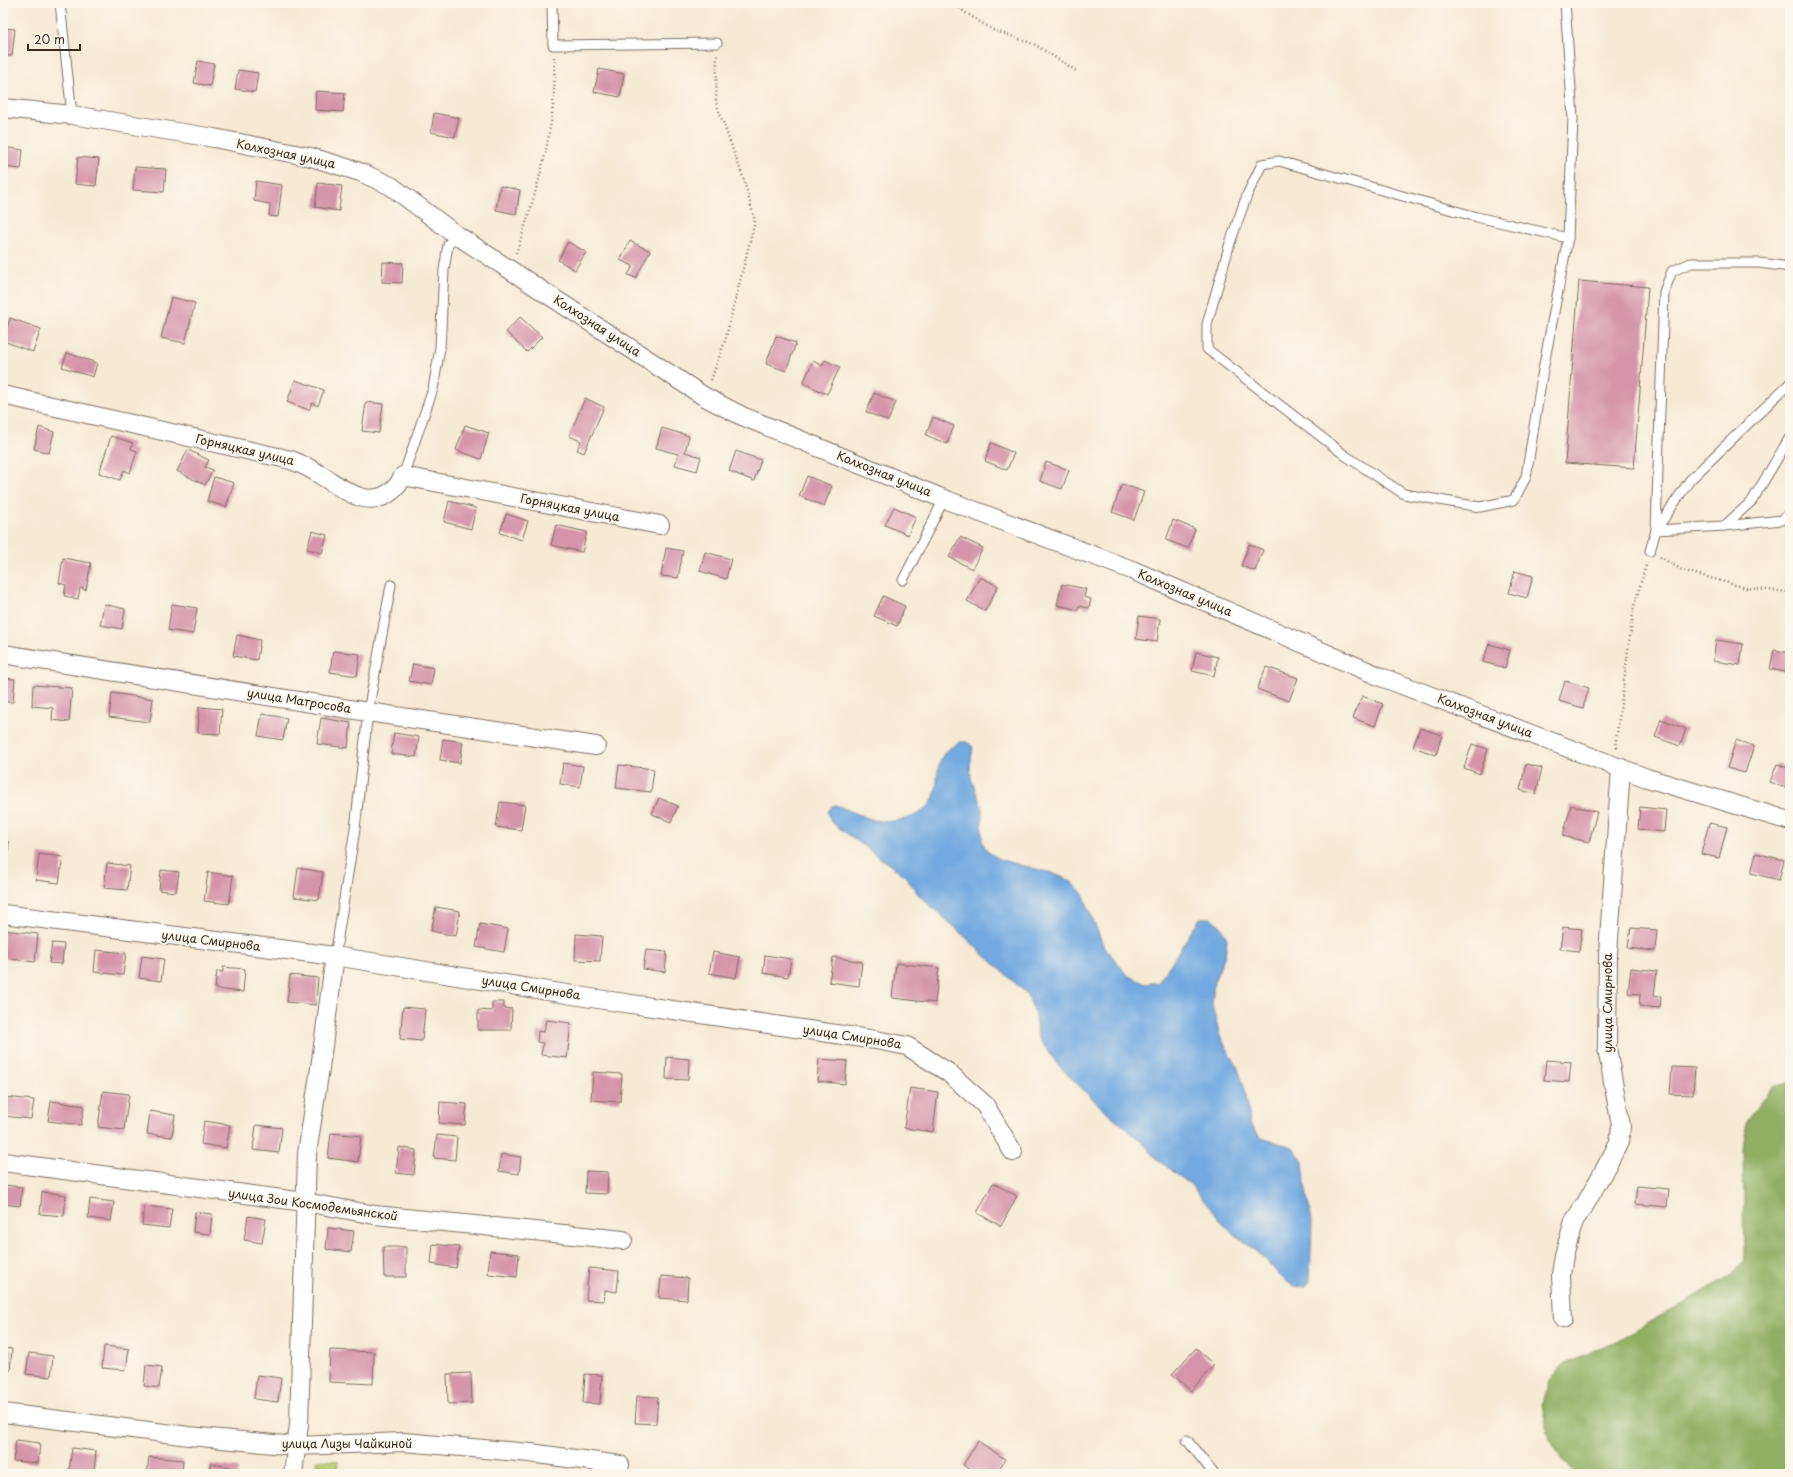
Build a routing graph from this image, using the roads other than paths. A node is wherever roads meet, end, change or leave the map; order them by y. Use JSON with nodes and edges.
{"nodes":[{"id":1,"x":60,"y":3,"type":"edge"},
{"id":2,"x":552,"y":3,"type":"edge"},
{"id":3,"x":1565,"y":3,"type":"edge"},
{"id":4,"x":717,"y":43,"type":"road end"},
{"id":5,"x":3,"y":108,"type":"edge"},
{"id":6,"x":72,"y":115,"type":"junction"},
{"id":7,"x":455,"y":234,"type":"junction"},
{"id":8,"x":1568,"y":238,"type":"junction"},
{"id":9,"x":1790,"y":267,"type":"edge"},
{"id":10,"x":1790,"y":383,"type":"edge"},
{"id":11,"x":3,"y":395,"type":"edge"},
{"id":12,"x":1790,"y":437,"type":"edge"},
{"id":13,"x":403,"y":476,"type":"junction"},
{"id":14,"x":944,"y":499,"type":"junction"},
{"id":15,"x":1790,"y":513,"type":"edge"},
{"id":16,"x":660,"y":525,"type":"dead end"},
{"id":17,"x":1724,"y":526,"type":"junction"},
{"id":18,"x":1656,"y":530,"type":"junction"},
{"id":19,"x":1650,"y":551,"type":"road end"},
{"id":20,"x":904,"y":580,"type":"dead end"},
{"id":21,"x":391,"y":585,"type":"dead end"},
{"id":22,"x":3,"y":654,"type":"edge"},
{"id":23,"x":368,"y":712,"type":"junction"},
{"id":24,"x":596,"y":746,"type":"dead end"},
{"id":25,"x":1621,"y":768,"type":"junction"},
{"id":26,"x":1790,"y":821,"type":"edge"},
{"id":27,"x":3,"y":914,"type":"edge"},
{"id":28,"x":335,"y":956,"type":"junction"},
{"id":29,"x":1013,"y":1152,"type":"dead end"},
{"id":30,"x":3,"y":1162,"type":"edge"},
{"id":31,"x":305,"y":1202,"type":"junction"},
{"id":32,"x":623,"y":1240,"type":"dead end"},
{"id":33,"x":1564,"y":1319,"type":"dead end"},
{"id":34,"x":3,"y":1413,"type":"edge"},
{"id":35,"x":1187,"y":1440,"type":"dead end"},
{"id":36,"x":296,"y":1446,"type":"junction"},
{"id":37,"x":620,"y":1465,"type":"dead end"},
{"id":38,"x":293,"y":1474,"type":"edge"},
{"id":39,"x":1214,"y":1474,"type":"edge"}],
"edges":[{"from":1,"to":6,"type":"lane"},
{"from":2,"to":4,"type":"lane"},
{"from":3,"to":8,"type":"lane"},
{"from":5,"to":6,"type":"street","name":"Колхозная улица"},
{"from":6,"to":7,"type":"street","name":"Колхозная улица"},
{"from":7,"to":13,"type":"lane"},
{"from":7,"to":14,"type":"street","name":"Колхозная улица"},
{"from":8,"to":8,"type":"lane"},
{"from":9,"to":18,"type":"lane"},
{"from":10,"to":18,"type":"lane"},
{"from":11,"to":13,"type":"street","name":"Горняцкая улица"},
{"from":12,"to":17,"type":"lane"},
{"from":13,"to":16,"type":"street","name":"Горняцкая улица"},
{"from":14,"to":20,"type":"lane"},
{"from":14,"to":25,"type":"street","name":"Колхозная улица"},
{"from":15,"to":17,"type":"lane"},
{"from":17,"to":18,"type":"lane"},
{"from":18,"to":19,"type":"lane"},
{"from":21,"to":23,"type":"lane"},
{"from":22,"to":23,"type":"street","name":"улица Матросова"},
{"from":23,"to":24,"type":"street","name":"улица Матросова"},
{"from":23,"to":28,"type":"lane"},
{"from":25,"to":26,"type":"street","name":"Колхозная улица"},
{"from":25,"to":33,"type":"street","name":"улица Смирнова"},
{"from":27,"to":28,"type":"street","name":"улица Смирнова"},
{"from":28,"to":29,"type":"street","name":"улица Смирнова"},
{"from":28,"to":31,"type":"street"},
{"from":30,"to":31,"type":"street","name":"улица Зои Космодемьянской"},
{"from":31,"to":32,"type":"street","name":"улица Зои Космодемьянской"},
{"from":31,"to":36,"type":"street"},
{"from":34,"to":36,"type":"street","name":"улица Лизы Чайкиной"},
{"from":35,"to":39,"type":"lane"},
{"from":36,"to":37,"type":"street","name":"улица Лизы Чайкиной"},
{"from":36,"to":38,"type":"street"}]}
